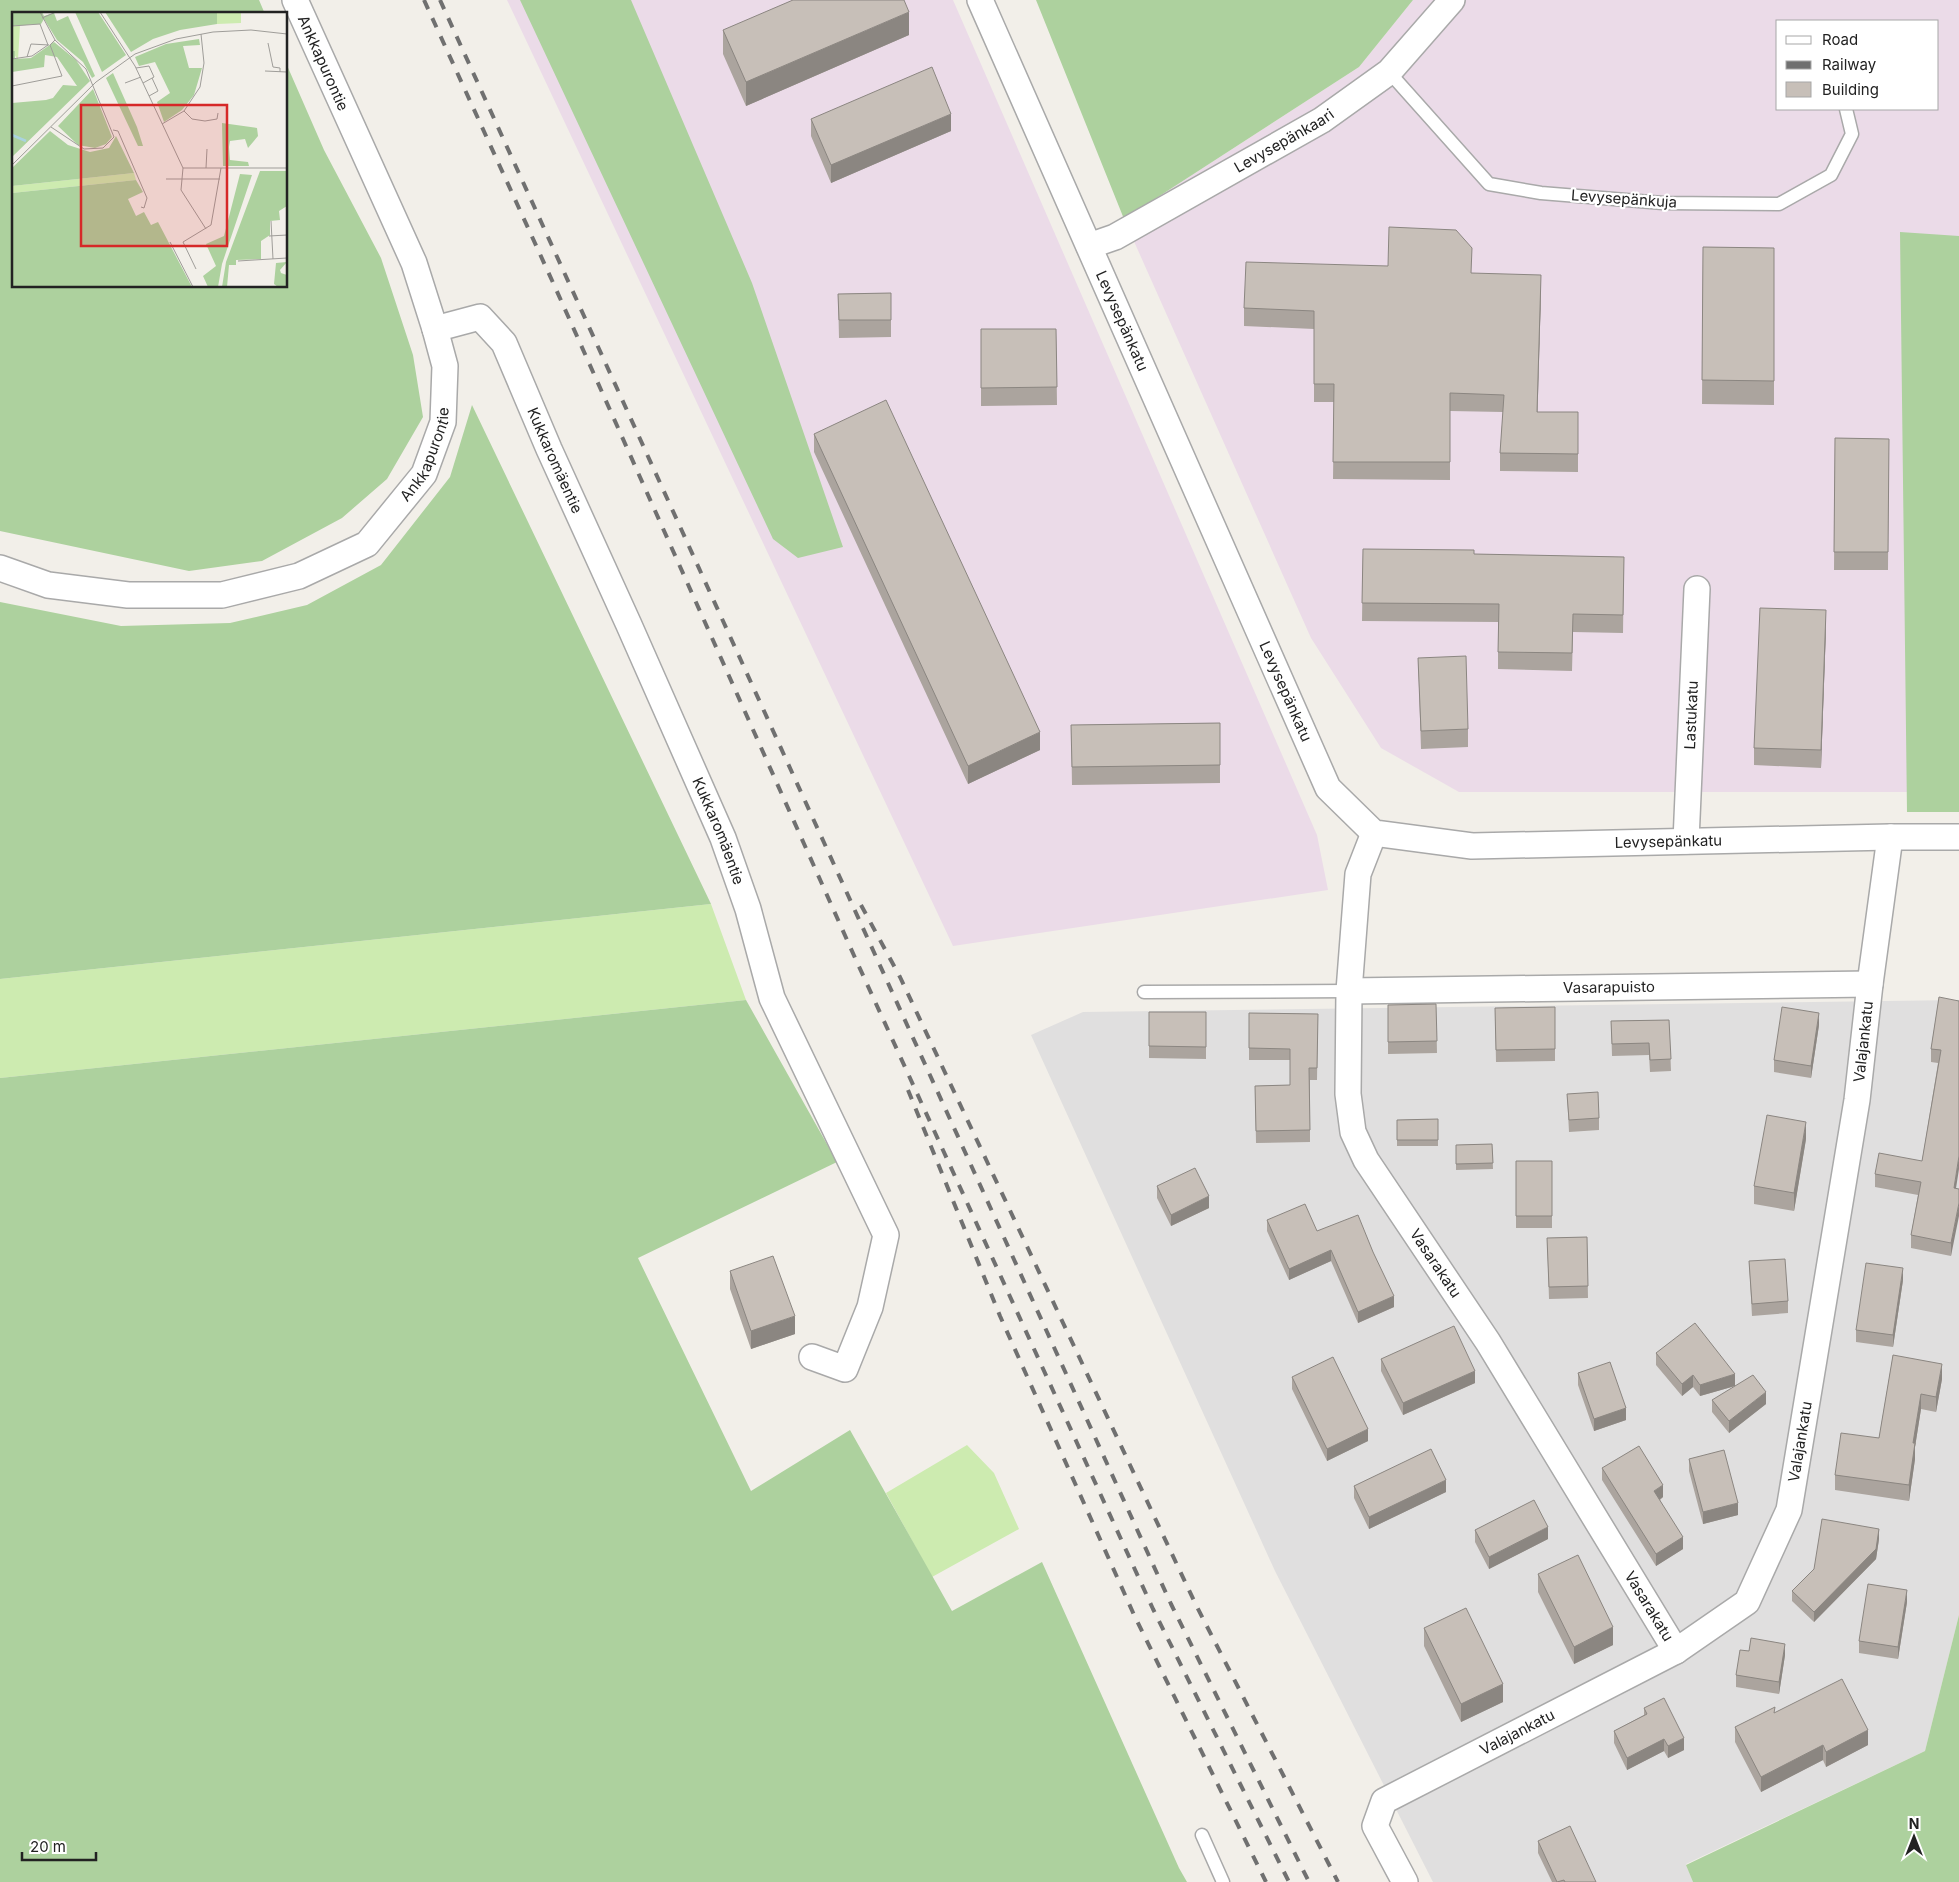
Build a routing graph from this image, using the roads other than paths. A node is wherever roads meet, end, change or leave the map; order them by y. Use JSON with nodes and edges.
{"nodes":[{"id":1,"x":295,"y":0,"type":"edge"},
{"id":2,"x":980,"y":0,"type":"edge"},
{"id":3,"x":1452,"y":0,"type":"edge"},
{"id":4,"x":1389,"y":72,"type":"junction"},
{"id":5,"x":1846,"y":110,"type":"edge"},
{"id":6,"x":1090,"y":246,"type":"junction"},
{"id":7,"x":435,"y":329,"type":"junction"},
{"id":8,"x":0,"y":568,"type":"edge"},
{"id":9,"x":1697,"y":589,"type":"dead end"},
{"id":10,"x":1374,"y":833,"type":"junction"},
{"id":11,"x":1890,"y":836,"type":"junction"},
{"id":12,"x":1959,"y":837,"type":"edge"},
{"id":13,"x":1686,"y":841,"type":"junction"},
{"id":14,"x":1870,"y":984,"type":"junction"},
{"id":15,"x":1349,"y":991,"type":"junction"},
{"id":16,"x":1144,"y":992,"type":"dead end"},
{"id":17,"x":812,"y":1357,"type":"dead end"},
{"id":18,"x":1676,"y":1651,"type":"junction"},
{"id":19,"x":1202,"y":1835,"type":"dead end"},
{"id":20,"x":1223,"y":1882,"type":"edge"},
{"id":21,"x":1405,"y":1882,"type":"edge"}],
"edges":[{"from":1,"to":7,"type":"street","name":"Ankkapurontie"},
{"from":2,"to":6,"type":"street","name":"Levysepänkatu"},
{"from":3,"to":4,"type":"street","name":"Levysepänkaari"},
{"from":4,"to":5,"type":"lane","name":"Levysepänkuja"},
{"from":4,"to":6,"type":"street","name":"Levysepänkaari"},
{"from":6,"to":10,"type":"street","name":"Levysepänkatu"},
{"from":7,"to":8,"type":"street","name":"Ankkapurontie"},
{"from":7,"to":17,"type":"street","name":"Kukkaromäentie"},
{"from":9,"to":13,"type":"street","name":"Lastukatu"},
{"from":10,"to":13,"type":"street","name":"Levysepänkatu"},
{"from":10,"to":15,"type":"street","name":"Vasarakatu"},
{"from":11,"to":12,"type":"street","name":"Levysepänkatu"},
{"from":11,"to":13,"type":"street","name":"Levysepänkatu"},
{"from":11,"to":14,"type":"street","name":"Valajankatu"},
{"from":14,"to":15,"type":"street","name":"Vasarapuisto"},
{"from":14,"to":18,"type":"street","name":"Valajankatu"},
{"from":15,"to":16,"type":"lane"},
{"from":15,"to":18,"type":"street","name":"Vasarakatu"},
{"from":18,"to":21,"type":"street","name":"Valajankatu"},
{"from":19,"to":20,"type":"lane"}]}
